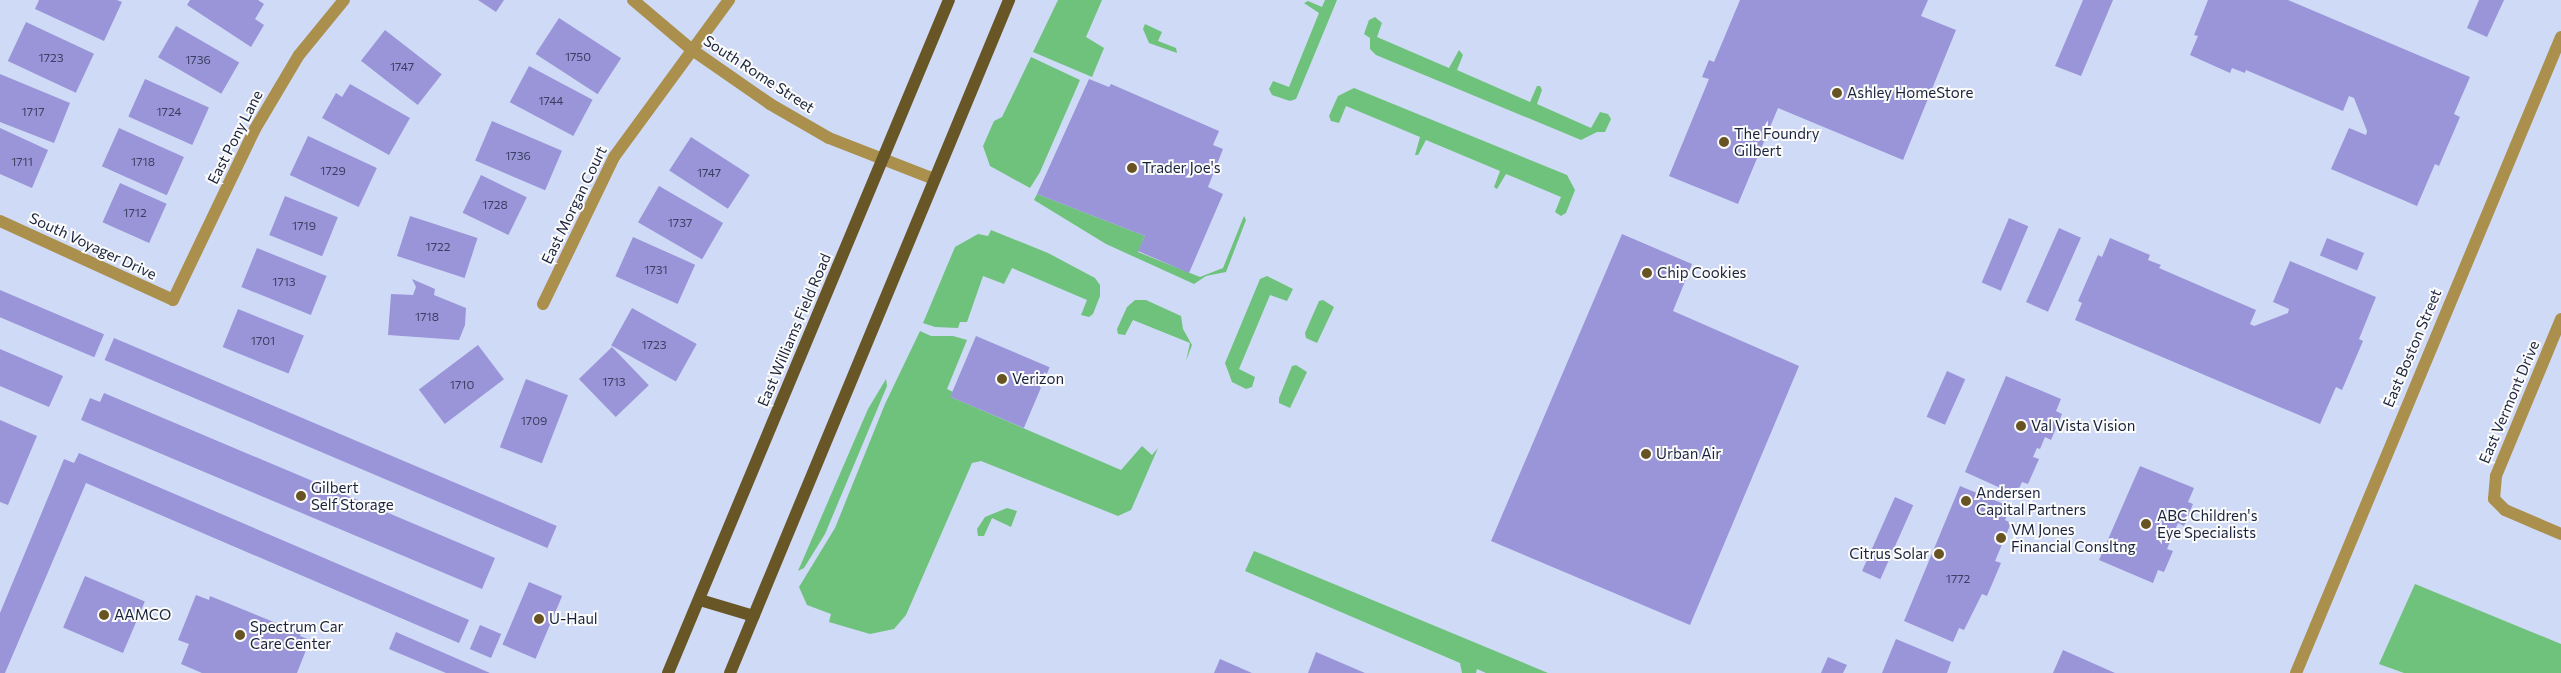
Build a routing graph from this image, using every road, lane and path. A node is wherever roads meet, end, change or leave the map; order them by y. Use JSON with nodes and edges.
{"nodes":[{"id":1,"x":344,"y":0,"type":"edge"},
{"id":2,"x":633,"y":0,"type":"edge"},
{"id":3,"x":729,"y":0,"type":"edge"},
{"id":4,"x":950,"y":0,"type":"edge"},
{"id":5,"x":1009,"y":0,"type":"edge"},
{"id":6,"x":2561,"y":37,"type":"edge"},
{"id":7,"x":691,"y":49,"type":"junction"},
{"id":8,"x":884,"y":158,"type":"junction"},
{"id":9,"x":934,"y":178,"type":"junction"},
{"id":10,"x":0,"y":221,"type":"edge"},
{"id":11,"x":173,"y":300,"type":"joint"},
{"id":12,"x":543,"y":304,"type":"dead end"},
{"id":13,"x":2561,"y":319,"type":"edge"},
{"id":14,"x":2561,"y":534,"type":"edge"},
{"id":15,"x":700,"y":600,"type":"junction"},
{"id":16,"x":754,"y":616,"type":"junction"},
{"id":17,"x":668,"y":673,"type":"edge"},
{"id":18,"x":730,"y":673,"type":"edge"},
{"id":19,"x":2296,"y":673,"type":"edge"}],
"edges":[{"from":1,"to":11,"type":"street","name":"East Pony Lane"},
{"from":2,"to":7,"type":"street","name":"South Rome Street"},
{"from":3,"to":7,"type":"street","name":"East Morgan Court"},
{"from":4,"to":8,"type":"main road","name":"East Williams Field Road"},
{"from":5,"to":9,"type":"main road"},
{"from":6,"to":19,"type":"street","name":"East Boston Street"},
{"from":7,"to":8,"type":"street","name":"South Rome Street"},
{"from":7,"to":12,"type":"street","name":"East Morgan Court"},
{"from":8,"to":9,"type":"street","name":"South Rome Street"},
{"from":8,"to":15,"type":"main road","name":"East Williams Field Road"},
{"from":9,"to":16,"type":"main road"},
{"from":10,"to":11,"type":"street","name":"South Voyager Drive"},
{"from":13,"to":14,"type":"street","name":"East Vermont Drive"},
{"from":15,"to":16,"type":"main road"},
{"from":15,"to":17,"type":"main road","name":"East Williams Field Road"},
{"from":16,"to":18,"type":"main road"}]}
